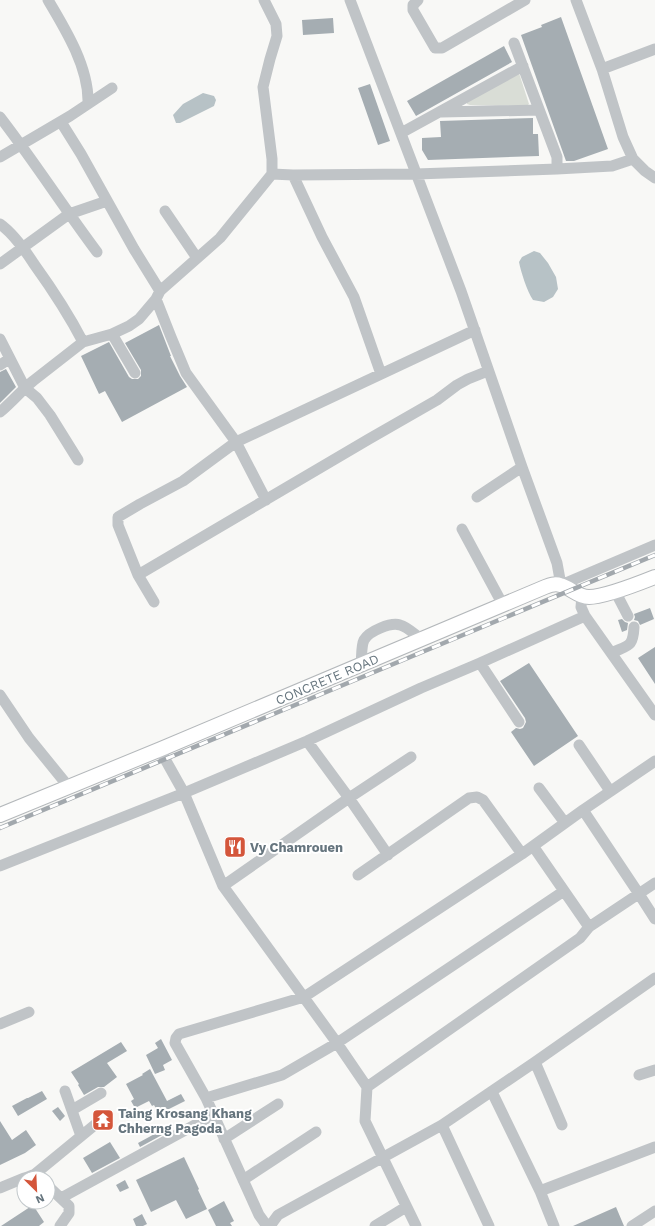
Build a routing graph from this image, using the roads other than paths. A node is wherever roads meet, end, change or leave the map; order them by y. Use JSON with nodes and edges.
{"nodes":[{"id":1,"x":48,"y":0,"type":"edge"},
{"id":2,"x":264,"y":0,"type":"edge"},
{"id":3,"x":350,"y":0,"type":"edge"},
{"id":4,"x":418,"y":0,"type":"edge"},
{"id":5,"x":525,"y":0,"type":"edge"},
{"id":6,"x":580,"y":1,"type":"edge"},
{"id":7,"x":514,"y":42,"type":"dead end"},
{"id":8,"x":655,"y":49,"type":"edge"},
{"id":9,"x":523,"y":66,"type":"junction"},
{"id":10,"x":602,"y":69,"type":"junction"},
{"id":11,"x":112,"y":88,"type":"dead end"},
{"id":12,"x":88,"y":103,"type":"junction"},
{"id":13,"x":539,"y":110,"type":"junction"},
{"id":14,"x":438,"y":112,"type":"junction"},
{"id":15,"x":0,"y":117,"type":"edge"},
{"id":16,"x":61,"y":122,"type":"junction"},
{"id":17,"x":401,"y":133,"type":"junction"},
{"id":18,"x":22,"y":145,"type":"junction"},
{"id":19,"x":0,"y":157,"type":"edge"},
{"id":20,"x":633,"y":159,"type":"junction"},
{"id":21,"x":557,"y":169,"type":"junction"},
{"id":22,"x":272,"y":174,"type":"junction"},
{"id":23,"x":416,"y":174,"type":"junction"},
{"id":24,"x":293,"y":175,"type":"junction"},
{"id":25,"x":655,"y":178,"type":"edge"},
{"id":26,"x":108,"y":201,"type":"junction"},
{"id":27,"x":165,"y":211,"type":"dead end"},
{"id":28,"x":69,"y":214,"type":"junction"},
{"id":29,"x":0,"y":224,"type":"edge"},
{"id":30,"x":23,"y":247,"type":"junction"},
{"id":31,"x":97,"y":252,"type":"dead end"},
{"id":32,"x":197,"y":258,"type":"junction"},
{"id":33,"x":0,"y":264,"type":"edge"},
{"id":34,"x":158,"y":295,"type":"junction"},
{"id":35,"x":474,"y":330,"type":"junction"},
{"id":36,"x":112,"y":334,"type":"junction"},
{"id":37,"x":0,"y":340,"type":"edge"},
{"id":38,"x":83,"y":342,"type":"junction"},
{"id":39,"x":5,"y":362,"type":"edge"},
{"id":40,"x":488,"y":371,"type":"junction"},
{"id":41,"x":135,"y":373,"type":"dead end"},
{"id":42,"x":381,"y":374,"type":"junction"},
{"id":43,"x":25,"y":388,"type":"junction"},
{"id":44,"x":0,"y":412,"type":"edge"},
{"id":45,"x":236,"y":442,"type":"junction"},
{"id":46,"x":78,"y":460,"type":"dead end"},
{"id":47,"x":522,"y":467,"type":"junction"},
{"id":48,"x":477,"y":498,"type":"dead end"},
{"id":49,"x":266,"y":500,"type":"junction"},
{"id":50,"x":462,"y":529,"type":"dead end"},
{"id":51,"x":655,"y":545,"type":"edge"},
{"id":52,"x":138,"y":575,"type":"junction"},
{"id":53,"x":655,"y":576,"type":"edge"},
{"id":54,"x":561,"y":585,"type":"junction"},
{"id":55,"x":615,"y":591,"type":"junction"},
{"id":56,"x":582,"y":596,"type":"junction"},
{"id":57,"x":154,"y":602,"type":"dead end"},
{"id":58,"x":503,"y":605,"type":"junction"},
{"id":59,"x":585,"y":616,"type":"junction"},
{"id":60,"x":628,"y":616,"type":"dead end"},
{"id":61,"x":634,"y":627,"type":"dead end"},
{"id":62,"x":421,"y":639,"type":"junction"},
{"id":63,"x":611,"y":653,"type":"junction"},
{"id":64,"x":480,"y":663,"type":"junction"},
{"id":65,"x":361,"y":664,"type":"junction"},
{"id":66,"x":0,"y":695,"type":"edge"},
{"id":67,"x":655,"y":715,"type":"edge"},
{"id":68,"x":519,"y":722,"type":"dead end"},
{"id":69,"x":307,"y":741,"type":"junction"},
{"id":70,"x":579,"y":745,"type":"dead end"},
{"id":71,"x":161,"y":749,"type":"junction"},
{"id":72,"x":410,"y":757,"type":"dead end"},
{"id":73,"x":655,"y":761,"type":"edge"},
{"id":74,"x":68,"y":786,"type":"junction"},
{"id":75,"x":539,"y":788,"type":"dead end"},
{"id":76,"x":610,"y":791,"type":"junction"},
{"id":77,"x":184,"y":793,"type":"junction"},
{"id":78,"x":349,"y":798,"type":"junction"},
{"id":79,"x":583,"y":810,"type":"junction"},
{"id":80,"x":0,"y":815,"type":"edge"},
{"id":81,"x":565,"y":823,"type":"junction"},
{"id":82,"x":533,"y":846,"type":"junction"},
{"id":83,"x":522,"y":854,"type":"junction"},
{"id":84,"x":388,"y":855,"type":"junction"},
{"id":85,"x":0,"y":866,"type":"edge"},
{"id":86,"x":358,"y":875,"type":"dead end"},
{"id":87,"x":655,"y":883,"type":"edge"},
{"id":88,"x":223,"y":886,"type":"junction"},
{"id":89,"x":564,"y":891,"type":"junction"},
{"id":90,"x":640,"y":894,"type":"junction"},
{"id":91,"x":655,"y":919,"type":"edge"},
{"id":92,"x":588,"y":927,"type":"junction"},
{"id":93,"x":655,"y":978,"type":"edge"},
{"id":94,"x":304,"y":997,"type":"junction"},
{"id":95,"x":29,"y":1012,"type":"dead end"},
{"id":96,"x":0,"y":1024,"type":"edge"},
{"id":97,"x":337,"y":1043,"type":"junction"},
{"id":98,"x":535,"y":1062,"type":"junction"},
{"id":99,"x":655,"y":1070,"type":"edge"},
{"id":100,"x":639,"y":1075,"type":"dead end"},
{"id":101,"x":367,"y":1087,"type":"junction"},
{"id":102,"x":65,"y":1091,"type":"dead end"},
{"id":103,"x":492,"y":1092,"type":"junction"},
{"id":104,"x":101,"y":1093,"type":"dead end"},
{"id":105,"x":206,"y":1098,"type":"junction"},
{"id":106,"x":278,"y":1104,"type":"dead end"},
{"id":107,"x":72,"y":1110,"type":"junction"},
{"id":108,"x":213,"y":1115,"type":"junction"},
{"id":109,"x":102,"y":1119,"type":"dead end"},
{"id":110,"x":442,"y":1125,"type":"junction"},
{"id":111,"x":562,"y":1125,"type":"dead end"},
{"id":112,"x":316,"y":1132,"type":"dead end"},
{"id":113,"x":81,"y":1136,"type":"junction"},
{"id":114,"x":224,"y":1139,"type":"junction"},
{"id":115,"x":655,"y":1147,"type":"edge"},
{"id":116,"x":383,"y":1158,"type":"junction"},
{"id":117,"x":40,"y":1170,"type":"edge"},
{"id":118,"x":243,"y":1180,"type":"junction"},
{"id":119,"x":16,"y":1182,"type":"edge"},
{"id":120,"x":0,"y":1188,"type":"edge"},
{"id":121,"x":540,"y":1191,"type":"junction"},
{"id":122,"x":56,"y":1193,"type":"edge"},
{"id":123,"x":61,"y":1198,"type":"junction"},
{"id":124,"x":406,"y":1207,"type":"junction"},
{"id":125,"x":655,"y":1211,"type":"edge"},
{"id":126,"x":60,"y":1226,"type":"edge"},
{"id":127,"x":268,"y":1226,"type":"edge"},
{"id":128,"x":375,"y":1226,"type":"edge"},
{"id":129,"x":416,"y":1226,"type":"edge"},
{"id":130,"x":489,"y":1226,"type":"edge"},
{"id":131,"x":554,"y":1226,"type":"edge"},
{"id":132,"x":632,"y":1226,"type":"edge"}],
"edges":[{"from":1,"to":12,"type":"street"},
{"from":2,"to":22,"type":"street"},
{"from":3,"to":17,"type":"street"},
{"from":4,"to":5,"type":"street"},
{"from":6,"to":10,"type":"street"},
{"from":7,"to":9,"type":"street"},
{"from":8,"to":10,"type":"street"},
{"from":9,"to":13,"type":"street"},
{"from":9,"to":14,"type":"street"},
{"from":10,"to":20,"type":"street"},
{"from":11,"to":12,"type":"street"},
{"from":12,"to":16,"type":"street"},
{"from":13,"to":14,"type":"street"},
{"from":13,"to":21,"type":"street"},
{"from":14,"to":17,"type":"street"},
{"from":15,"to":18,"type":"street"},
{"from":16,"to":18,"type":"street"},
{"from":16,"to":26,"type":"street"},
{"from":17,"to":23,"type":"street"},
{"from":18,"to":19,"type":"street"},
{"from":18,"to":28,"type":"street"},
{"from":20,"to":21,"type":"street"},
{"from":20,"to":25,"type":"street"},
{"from":21,"to":23,"type":"street"},
{"from":22,"to":24,"type":"street"},
{"from":22,"to":32,"type":"street"},
{"from":23,"to":24,"type":"street"},
{"from":23,"to":35,"type":"street"},
{"from":24,"to":42,"type":"street"},
{"from":26,"to":28,"type":"street"},
{"from":26,"to":34,"type":"street"},
{"from":27,"to":32,"type":"street"},
{"from":28,"to":30,"type":"street"},
{"from":28,"to":31,"type":"street"},
{"from":29,"to":30,"type":"street"},
{"from":30,"to":33,"type":"street"},
{"from":30,"to":38,"type":"street"},
{"from":32,"to":34,"type":"street"},
{"from":34,"to":36,"type":"street"},
{"from":34,"to":45,"type":"street"},
{"from":35,"to":40,"type":"street"},
{"from":35,"to":42,"type":"street"},
{"from":36,"to":38,"type":"street"},
{"from":36,"to":41,"type":"street"},
{"from":37,"to":39,"type":"street"},
{"from":38,"to":43,"type":"street"},
{"from":39,"to":43,"type":"street"},
{"from":40,"to":47,"type":"street"},
{"from":40,"to":49,"type":"street"},
{"from":42,"to":45,"type":"street"},
{"from":43,"to":44,"type":"street"},
{"from":43,"to":46,"type":"street"},
{"from":45,"to":49,"type":"street"},
{"from":45,"to":52,"type":"street"},
{"from":47,"to":48,"type":"street"},
{"from":47,"to":54,"type":"street"},
{"from":49,"to":52,"type":"street"},
{"from":50,"to":58,"type":"street"},
{"from":51,"to":54,"type":"street"},
{"from":52,"to":57,"type":"street"},
{"from":53,"to":55,"type":"main road"},
{"from":54,"to":56,"type":"main road"},
{"from":54,"to":58,"type":"main road","name":"CONCRETE ROAD"},
{"from":55,"to":56,"type":"main road"},
{"from":55,"to":60,"type":"street"},
{"from":56,"to":59,"type":"street"},
{"from":58,"to":62,"type":"main road","name":"CONCRETE ROAD"},
{"from":59,"to":63,"type":"street"},
{"from":59,"to":64,"type":"street"},
{"from":61,"to":63,"type":"street"},
{"from":62,"to":65,"type":"main road","name":"CONCRETE ROAD"},
{"from":62,"to":65,"type":"street"},
{"from":63,"to":67,"type":"street"},
{"from":64,"to":68,"type":"street"},
{"from":64,"to":69,"type":"street"},
{"from":65,"to":71,"type":"main road","name":"CONCRETE ROAD"},
{"from":66,"to":74,"type":"street"},
{"from":69,"to":77,"type":"street"},
{"from":69,"to":78,"type":"street"},
{"from":70,"to":76,"type":"street"},
{"from":71,"to":74,"type":"main road","name":"CONCRETE ROAD"},
{"from":71,"to":77,"type":"street"},
{"from":72,"to":78,"type":"street"},
{"from":73,"to":76,"type":"street"},
{"from":74,"to":80,"type":"main road","name":"CONCRETE ROAD"},
{"from":75,"to":81,"type":"street"},
{"from":76,"to":79,"type":"street"},
{"from":77,"to":85,"type":"street"},
{"from":77,"to":88,"type":"street"},
{"from":78,"to":84,"type":"street"},
{"from":78,"to":88,"type":"street"},
{"from":79,"to":81,"type":"street"},
{"from":79,"to":90,"type":"street"},
{"from":81,"to":82,"type":"street"},
{"from":82,"to":83,"type":"street"},
{"from":82,"to":89,"type":"street"},
{"from":83,"to":84,"type":"street"},
{"from":83,"to":94,"type":"street"},
{"from":84,"to":86,"type":"street"},
{"from":87,"to":90,"type":"street"},
{"from":88,"to":94,"type":"street"},
{"from":89,"to":92,"type":"street"},
{"from":89,"to":97,"type":"street"},
{"from":90,"to":91,"type":"street"},
{"from":90,"to":92,"type":"street"},
{"from":92,"to":101,"type":"street"},
{"from":93,"to":98,"type":"street"},
{"from":94,"to":97,"type":"street"},
{"from":94,"to":105,"type":"street"},
{"from":95,"to":96,"type":"street"},
{"from":97,"to":101,"type":"street"},
{"from":97,"to":105,"type":"street"},
{"from":98,"to":103,"type":"street"},
{"from":98,"to":111,"type":"street"},
{"from":99,"to":100,"type":"street"},
{"from":101,"to":116,"type":"street"},
{"from":102,"to":107,"type":"street"},
{"from":103,"to":110,"type":"street"},
{"from":103,"to":121,"type":"street"},
{"from":104,"to":107,"type":"street"},
{"from":105,"to":108,"type":"street"},
{"from":106,"to":114,"type":"street"},
{"from":107,"to":113,"type":"street"},
{"from":108,"to":114,"type":"street"},
{"from":108,"to":123,"type":"street"},
{"from":109,"to":113,"type":"street"},
{"from":110,"to":116,"type":"street"},
{"from":110,"to":130,"type":"street"},
{"from":112,"to":118,"type":"street"},
{"from":113,"to":117,"type":"street"},
{"from":114,"to":118,"type":"street"},
{"from":115,"to":121,"type":"street"},
{"from":116,"to":124,"type":"street"},
{"from":116,"to":127,"type":"street"},
{"from":118,"to":127,"type":"street"},
{"from":119,"to":120,"type":"street"},
{"from":121,"to":131,"type":"street"},
{"from":122,"to":123,"type":"street"},
{"from":123,"to":126,"type":"street"},
{"from":124,"to":128,"type":"street"},
{"from":124,"to":129,"type":"street"},
{"from":125,"to":132,"type":"street"}]}
